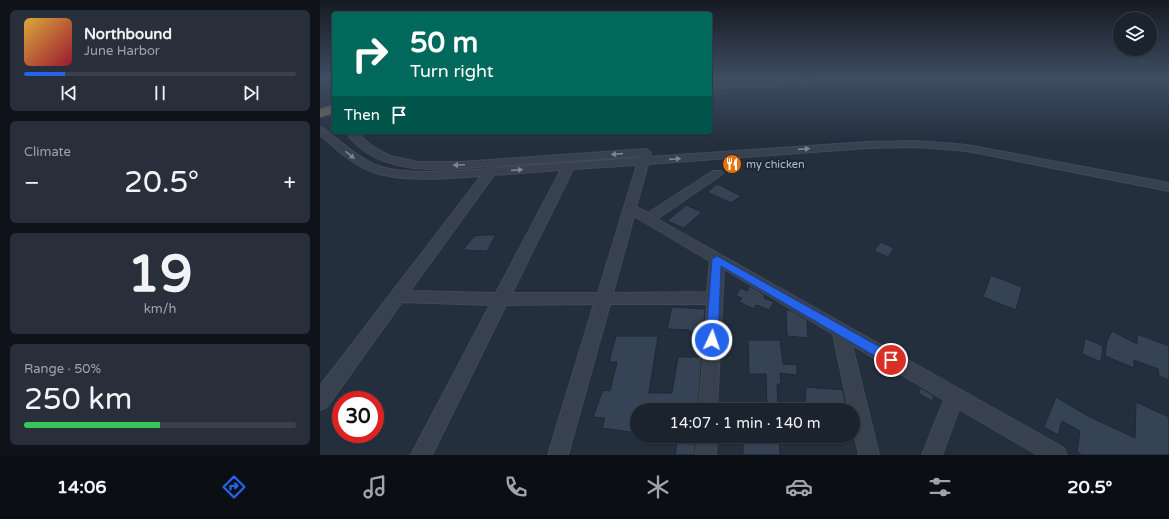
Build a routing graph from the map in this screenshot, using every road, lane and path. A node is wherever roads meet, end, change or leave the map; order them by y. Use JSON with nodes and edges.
{"nodes":[{"id":1,"x":332,"y":110,"type":"edge"},
{"id":2,"x":320,"y":113,"type":"edge"},
{"id":3,"x":320,"y":130,"type":"edge"},
{"id":4,"x":352,"y":134,"type":"edge"},
{"id":5,"x":646,"y":156,"type":"junction"},
{"id":6,"x":569,"y":166,"type":"junction"},
{"id":7,"x":493,"y":167,"type":"junction"},
{"id":8,"x":717,"y":174,"type":"dead end"},
{"id":9,"x":1169,"y":180,"type":"edge"},
{"id":10,"x":1169,"y":188,"type":"edge"},
{"id":11,"x":631,"y":209,"type":"junction"},
{"id":12,"x":648,"y":219,"type":"junction"},
{"id":13,"x":717,"y":259,"type":"junction"},
{"id":14,"x":397,"y":296,"type":"junction"},
{"id":15,"x":715,"y":298,"type":"junction"},
{"id":16,"x":501,"y":299,"type":"junction"},
{"id":17,"x":604,"y":299,"type":"junction"},
{"id":18,"x":840,"y":330,"type":"junction"},
{"id":19,"x":955,"y":396,"type":"junction"},
{"id":20,"x":320,"y":401,"type":"edge"},
{"id":21,"x":708,"y":403,"type":"edge"},
{"id":22,"x":707,"y":443,"type":"edge"},
{"id":23,"x":421,"y":455,"type":"edge"},
{"id":24,"x":558,"y":455,"type":"edge"},
{"id":25,"x":706,"y":455,"type":"edge"},
{"id":26,"x":869,"y":455,"type":"edge"},
{"id":27,"x":932,"y":455,"type":"edge"},
{"id":28,"x":1057,"y":455,"type":"edge"}],
"edges":[{"from":1,"to":2,"type":"highway"},
{"from":3,"to":7,"type":"street","one_way":true},
{"from":7,"to":4,"type":"street","one_way":true},
{"from":5,"to":6,"type":"street"},
{"from":5,"to":7,"type":"street","one_way":true},
{"from":5,"to":9,"type":"street"},
{"from":5,"to":10,"type":"street","one_way":true},
{"from":5,"to":11,"type":"street"},
{"from":7,"to":6,"type":"street","one_way":true},
{"from":6,"to":16,"type":"street"},
{"from":7,"to":14,"type":"street"},
{"from":8,"to":12,"type":"street"},
{"from":11,"to":12,"type":"street"},
{"from":11,"to":17,"type":"street"},
{"from":12,"to":13,"type":"street"},
{"from":13,"to":15,"type":"street"},
{"from":13,"to":18,"type":"street"},
{"from":14,"to":16,"type":"street"},
{"from":14,"to":20,"type":"street"},
{"from":15,"to":17,"type":"street"},
{"from":15,"to":21,"type":"street"},
{"from":16,"to":17,"type":"street"},
{"from":16,"to":23,"type":"street"},
{"from":17,"to":24,"type":"street"},
{"from":18,"to":19,"type":"street"},
{"from":18,"to":26,"type":"street"},
{"from":19,"to":27,"type":"street"},
{"from":19,"to":28,"type":"street"},
{"from":22,"to":25,"type":"street"}]}
